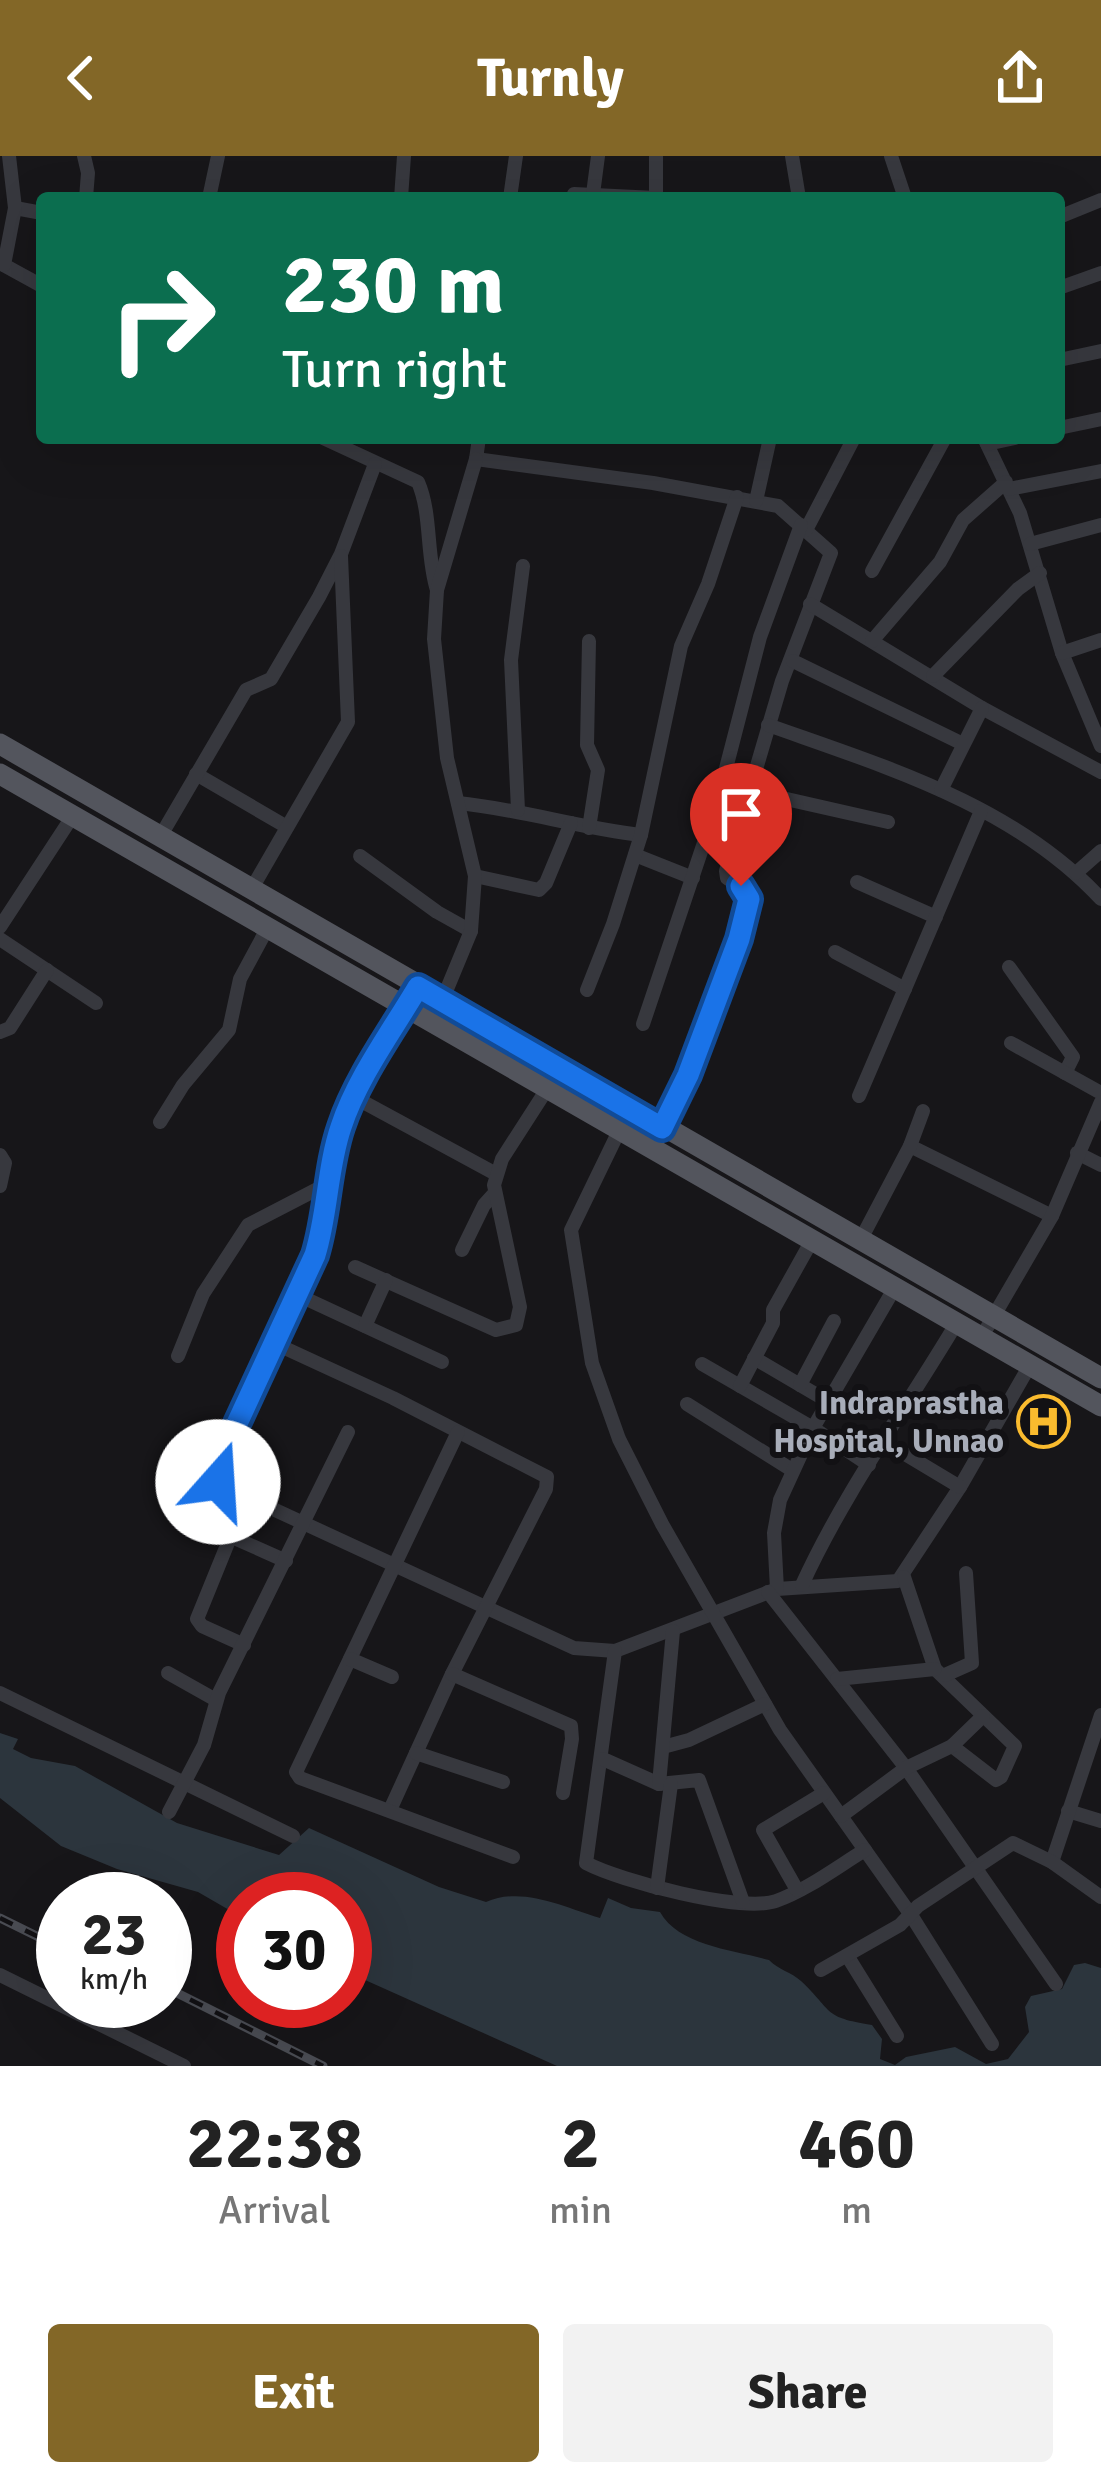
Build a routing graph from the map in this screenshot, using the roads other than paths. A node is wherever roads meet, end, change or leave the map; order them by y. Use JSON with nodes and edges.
{"nodes":[{"id":1,"x":9,"y":156,"type":"edge"},
{"id":2,"x":84,"y":156,"type":"edge"},
{"id":3,"x":218,"y":156,"type":"edge"},
{"id":4,"x":404,"y":156,"type":"edge"},
{"id":5,"x":517,"y":156,"type":"edge"},
{"id":6,"x":598,"y":156,"type":"edge"},
{"id":7,"x":656,"y":156,"type":"edge"},
{"id":8,"x":792,"y":156,"type":"edge"},
{"id":9,"x":891,"y":156,"type":"edge"},
{"id":10,"x":6,"y":174,"type":"edge"},
{"id":11,"x":86,"y":192,"type":"edge"},
{"id":12,"x":210,"y":192,"type":"edge"},
{"id":13,"x":401,"y":192,"type":"edge"},
{"id":14,"x":511,"y":192,"type":"edge"},
{"id":15,"x":593,"y":192,"type":"edge"},
{"id":16,"x":656,"y":192,"type":"edge"},
{"id":17,"x":798,"y":192,"type":"edge"},
{"id":18,"x":903,"y":192,"type":"edge"},
{"id":19,"x":1101,"y":200,"type":"edge"},
{"id":20,"x":15,"y":208,"type":"junction"},
{"id":21,"x":36,"y":212,"type":"edge"},
{"id":22,"x":1065,"y":215,"type":"edge"},
{"id":23,"x":2,"y":264,"type":"edge"},
{"id":24,"x":1101,"y":273,"type":"edge"},
{"id":25,"x":1065,"y":281,"type":"edge"},
{"id":26,"x":36,"y":283,"type":"edge"},
{"id":27,"x":1101,"y":351,"type":"edge"},
{"id":28,"x":1065,"y":359,"type":"edge"},
{"id":29,"x":1101,"y":419,"type":"edge"},
{"id":30,"x":1065,"y":427,"type":"edge"},
{"id":31,"x":336,"y":444,"type":"edge"},
{"id":32,"x":478,"y":444,"type":"edge"},
{"id":33,"x":769,"y":444,"type":"edge"},
{"id":34,"x":851,"y":444,"type":"edge"},
{"id":35,"x":942,"y":444,"type":"edge"},
{"id":36,"x":987,"y":444,"type":"edge"},
{"id":37,"x":476,"y":459,"type":"junction"},
{"id":38,"x":375,"y":464,"type":"junction"},
{"id":39,"x":1101,"y":471,"type":"edge"},
{"id":40,"x":1008,"y":486,"type":"junction"},
{"id":41,"x":737,"y":497,"type":"junction"},
{"id":42,"x":756,"y":501,"type":"junction"},
{"id":43,"x":1101,"y":525,"type":"edge"},
{"id":44,"x":803,"y":528,"type":"junction"},
{"id":45,"x":1030,"y":544,"type":"junction"},
{"id":46,"x":341,"y":554,"type":"junction"},
{"id":47,"x":524,"y":566,"type":"dead end"},
{"id":48,"x":872,"y":571,"type":"dead end"},
{"id":49,"x":1040,"y":573,"type":"junction"},
{"id":50,"x":437,"y":590,"type":"junction"},
{"id":51,"x":810,"y":604,"type":"junction"},
{"id":52,"x":1101,"y":640,"type":"edge"},
{"id":53,"x":589,"y":641,"type":"dead end"},
{"id":54,"x":872,"y":641,"type":"junction"},
{"id":55,"x":1062,"y":653,"type":"junction"},
{"id":56,"x":793,"y":661,"type":"junction"},
{"id":57,"x":751,"y":670,"type":"junction"},
{"id":58,"x":933,"y":676,"type":"junction"},
{"id":59,"x":782,"y":681,"type":"junction"},
{"id":60,"x":982,"y":708,"type":"junction"},
{"id":61,"x":1094,"y":708,"type":"edge"},
{"id":62,"x":768,"y":725,"type":"junction"},
{"id":63,"x":963,"y":743,"type":"junction"},
{"id":64,"x":0,"y":744,"type":"edge"},
{"id":65,"x":1101,"y":746,"type":"edge"},
{"id":66,"x":1101,"y":772,"type":"edge"},
{"id":67,"x":196,"y":774,"type":"junction"},
{"id":68,"x":0,"y":775,"type":"edge"},
{"id":69,"x":941,"y":790,"type":"junction"},
{"id":70,"x":752,"y":791,"type":"junction"},
{"id":71,"x":458,"y":803,"type":"junction"},
{"id":72,"x":518,"y":810,"type":"junction"},
{"id":73,"x":715,"y":811,"type":"junction"},
{"id":74,"x":981,"y":811,"type":"junction"},
{"id":75,"x":72,"y":817,"type":"junction"},
{"id":76,"x":743,"y":818,"type":"junction"},
{"id":77,"x":888,"y":822,"type":"dead end"},
{"id":78,"x":571,"y":823,"type":"junction"},
{"id":79,"x":287,"y":827,"type":"junction"},
{"id":80,"x":589,"y":829,"type":"junction"},
{"id":81,"x":641,"y":835,"type":"junction"},
{"id":82,"x":160,"y":837,"type":"junction"},
{"id":83,"x":1101,"y":851,"type":"edge"},
{"id":84,"x":635,"y":855,"type":"junction"},
{"id":85,"x":360,"y":856,"type":"dead end"},
{"id":86,"x":1076,"y":873,"type":"junction"},
{"id":87,"x":475,"y":877,"type":"junction"},
{"id":88,"x":693,"y":878,"type":"junction"},
{"id":89,"x":857,"y":882,"type":"dead end"},
{"id":90,"x":251,"y":890,"type":"junction"},
{"id":91,"x":1101,"y":899,"type":"edge"},
{"id":92,"x":936,"y":917,"type":"junction"},
{"id":93,"x":0,"y":927,"type":"edge"},
{"id":94,"x":267,"y":929,"type":"junction"},
{"id":95,"x":472,"y":931,"type":"junction"},
{"id":96,"x":0,"y":939,"type":"edge"},
{"id":97,"x":835,"y":952,"type":"dead end"},
{"id":98,"x":1009,"y":967,"type":"dead end"},
{"id":99,"x":47,"y":970,"type":"junction"},
{"id":100,"x":418,"y":987,"type":"junction"},
{"id":101,"x":904,"y":989,"type":"junction"},
{"id":102,"x":587,"y":990,"type":"dead end"},
{"id":103,"x":442,"y":1001,"type":"junction"},
{"id":104,"x":97,"y":1003,"type":"dead end"},
{"id":105,"x":405,"y":1008,"type":"junction"},
{"id":106,"x":643,"y":1024,"type":"dead end"},
{"id":107,"x":0,"y":1032,"type":"edge"},
{"id":108,"x":1011,"y":1043,"type":"dead end"},
{"id":109,"x":1065,"y":1073,"type":"junction"},
{"id":110,"x":547,"y":1089,"type":"junction"},
{"id":111,"x":1101,"y":1093,"type":"edge"},
{"id":112,"x":859,"y":1096,"type":"dead end"},
{"id":113,"x":354,"y":1097,"type":"junction"},
{"id":114,"x":1101,"y":1102,"type":"edge"},
{"id":115,"x":923,"y":1111,"type":"dead end"},
{"id":116,"x":160,"y":1122,"type":"dead end"},
{"id":117,"x":662,"y":1128,"type":"junction"},
{"id":118,"x":620,"y":1131,"type":"junction"},
{"id":119,"x":1094,"y":1134,"type":"edge"},
{"id":120,"x":910,"y":1146,"type":"junction"},
{"id":121,"x":1076,"y":1153,"type":"junction"},
{"id":122,"x":0,"y":1155,"type":"edge"},
{"id":123,"x":1101,"y":1165,"type":"edge"},
{"id":124,"x":496,"y":1174,"type":"junction"},
{"id":125,"x":331,"y":1182,"type":"junction"},
{"id":126,"x":0,"y":1186,"type":"edge"},
{"id":127,"x":494,"y":1195,"type":"junction"},
{"id":128,"x":1052,"y":1216,"type":"junction"},
{"id":129,"x":860,"y":1241,"type":"junction"},
{"id":130,"x":811,"y":1242,"type":"junction"},
{"id":131,"x":462,"y":1250,"type":"dead end"},
{"id":132,"x":355,"y":1267,"type":"dead end"},
{"id":133,"x":386,"y":1280,"type":"junction"},
{"id":134,"x":894,"y":1289,"type":"junction"},
{"id":135,"x":300,"y":1296,"type":"junction"},
{"id":136,"x":994,"y":1317,"type":"junction"},
{"id":137,"x":834,"y":1321,"type":"dead end"},
{"id":138,"x":956,"y":1324,"type":"junction"},
{"id":139,"x":365,"y":1326,"type":"junction"},
{"id":140,"x":981,"y":1338,"type":"junction"},
{"id":141,"x":276,"y":1345,"type":"junction"},
{"id":142,"x":178,"y":1356,"type":"dead end"},
{"id":143,"x":754,"y":1358,"type":"junction"},
{"id":144,"x":442,"y":1362,"type":"dead end"},
{"id":145,"x":702,"y":1364,"type":"dead end"},
{"id":146,"x":1030,"y":1365,"type":"junction"},
{"id":147,"x":1101,"y":1378,"type":"edge"},
{"id":148,"x":800,"y":1385,"type":"junction"},
{"id":149,"x":740,"y":1386,"type":"junction"},
{"id":150,"x":829,"y":1402,"type":"junction"},
{"id":151,"x":687,"y":1404,"type":"dead end"},
{"id":152,"x":1101,"y":1406,"type":"edge"},
{"id":153,"x":814,"y":1428,"type":"junction"},
{"id":154,"x":348,"y":1432,"type":"dead end"},
{"id":155,"x":458,"y":1432,"type":"junction"},
{"id":156,"x":885,"y":1442,"type":"junction"},
{"id":157,"x":869,"y":1465,"type":"junction"},
{"id":158,"x":793,"y":1470,"type":"junction"},
{"id":159,"x":960,"y":1487,"type":"junction"},
{"id":160,"x":247,"y":1496,"type":"junction"},
{"id":161,"x":305,"y":1523,"type":"junction"},
{"id":162,"x":230,"y":1536,"type":"junction"},
{"id":163,"x":286,"y":1561,"type":"junction"},
{"id":164,"x":395,"y":1565,"type":"junction"},
{"id":165,"x":966,"y":1573,"type":"dead end"},
{"id":166,"x":904,"y":1577,"type":"junction"},
{"id":167,"x":802,"y":1585,"type":"junction"},
{"id":168,"x":773,"y":1590,"type":"junction"},
{"id":169,"x":487,"y":1610,"type":"junction"},
{"id":170,"x":712,"y":1612,"type":"junction"},
{"id":171,"x":673,"y":1630,"type":"junction"},
{"id":172,"x":244,"y":1645,"type":"junction"},
{"id":173,"x":615,"y":1651,"type":"junction"},
{"id":174,"x":350,"y":1659,"type":"junction"},
{"id":175,"x":940,"y":1672,"type":"junction"},
{"id":176,"x":168,"y":1673,"type":"dead end"},
{"id":177,"x":452,"y":1674,"type":"junction"},
{"id":178,"x":392,"y":1677,"type":"dead end"},
{"id":179,"x":837,"y":1679,"type":"junction"},
{"id":180,"x":0,"y":1693,"type":"edge"},
{"id":181,"x":216,"y":1700,"type":"junction"},
{"id":182,"x":765,"y":1704,"type":"junction"},
{"id":183,"x":1101,"y":1714,"type":"edge"},
{"id":184,"x":983,"y":1716,"type":"junction"},
{"id":185,"x":952,"y":1746,"type":"junction"},
{"id":186,"x":663,"y":1747,"type":"junction"},
{"id":187,"x":416,"y":1753,"type":"junction"},
{"id":188,"x":603,"y":1759,"type":"junction"},
{"id":189,"x":906,"y":1768,"type":"junction"},
{"id":190,"x":184,"y":1781,"type":"junction"},
{"id":191,"x":503,"y":1782,"type":"dead end"},
{"id":192,"x":665,"y":1784,"type":"junction"},
{"id":193,"x":563,"y":1793,"type":"dead end"},
{"id":194,"x":824,"y":1793,"type":"junction"},
{"id":195,"x":390,"y":1810,"type":"junction"},
{"id":196,"x":1068,"y":1811,"type":"junction"},
{"id":197,"x":169,"y":1812,"type":"dead end"},
{"id":198,"x":841,"y":1816,"type":"junction"},
{"id":199,"x":1101,"y":1821,"type":"edge"},
{"id":200,"x":293,"y":1836,"type":"dead end"},
{"id":201,"x":866,"y":1850,"type":"junction"},
{"id":202,"x":513,"y":1857,"type":"dead end"},
{"id":203,"x":1052,"y":1862,"type":"junction"},
{"id":204,"x":978,"y":1868,"type":"junction"},
{"id":205,"x":657,"y":1888,"type":"junction"},
{"id":206,"x":797,"y":1890,"type":"junction"},
{"id":207,"x":1101,"y":1897,"type":"edge"},
{"id":208,"x":743,"y":1902,"type":"junction"},
{"id":209,"x":911,"y":1915,"type":"junction"},
{"id":210,"x":848,"y":1957,"type":"junction"},
{"id":211,"x":821,"y":1970,"type":"dead end"},
{"id":212,"x":0,"y":1976,"type":"edge"},
{"id":213,"x":1056,"y":1984,"type":"dead end"},
{"id":214,"x":897,"y":2036,"type":"dead end"},
{"id":215,"x":992,"y":2044,"type":"dead end"},
{"id":216,"x":184,"y":2066,"type":"edge"}],
"edges":[{"from":1,"to":10,"type":"street"},
{"from":2,"to":11,"type":"street"},
{"from":3,"to":12,"type":"street"},
{"from":4,"to":13,"type":"street"},
{"from":5,"to":14,"type":"street"},
{"from":6,"to":15,"type":"street"},
{"from":7,"to":16,"type":"street"},
{"from":8,"to":17,"type":"street"},
{"from":9,"to":18,"type":"street"},
{"from":10,"to":20,"type":"street"},
{"from":19,"to":22,"type":"street"},
{"from":20,"to":21,"type":"street"},
{"from":20,"to":23,"type":"street"},
{"from":23,"to":26,"type":"street"},
{"from":24,"to":25,"type":"street"},
{"from":27,"to":28,"type":"street"},
{"from":29,"to":30,"type":"street"},
{"from":31,"to":38,"type":"street"},
{"from":32,"to":37,"type":"street"},
{"from":33,"to":42,"type":"street"},
{"from":34,"to":44,"type":"street"},
{"from":35,"to":48,"type":"street"},
{"from":36,"to":40,"type":"street"},
{"from":37,"to":41,"type":"street"},
{"from":37,"to":50,"type":"street"},
{"from":38,"to":46,"type":"street"},
{"from":38,"to":50,"type":"street"},
{"from":39,"to":40,"type":"street"},
{"from":40,"to":45,"type":"street"},
{"from":40,"to":54,"type":"street"},
{"from":41,"to":42,"type":"street"},
{"from":41,"to":81,"type":"street"},
{"from":42,"to":44,"type":"street"},
{"from":43,"to":45,"type":"street"},
{"from":44,"to":51,"type":"street"},
{"from":44,"to":57,"type":"street"},
{"from":45,"to":49,"type":"street"},
{"from":46,"to":67,"type":"street"},
{"from":46,"to":79,"type":"street"},
{"from":47,"to":72,"type":"street"},
{"from":49,"to":55,"type":"street"},
{"from":49,"to":58,"type":"street"},
{"from":50,"to":71,"type":"street"},
{"from":51,"to":54,"type":"street"},
{"from":51,"to":56,"type":"street"},
{"from":52,"to":55,"type":"street"},
{"from":53,"to":80,"type":"street"},
{"from":54,"to":58,"type":"street"},
{"from":55,"to":61,"type":"street"},
{"from":56,"to":59,"type":"street"},
{"from":56,"to":63,"type":"street"},
{"from":57,"to":59,"type":"street"},
{"from":57,"to":73,"type":"street"},
{"from":58,"to":60,"type":"street"},
{"from":59,"to":62,"type":"street"},
{"from":60,"to":63,"type":"street"},
{"from":60,"to":66,"type":"street"},
{"from":61,"to":65,"type":"street"},
{"from":62,"to":69,"type":"street"},
{"from":62,"to":70,"type":"street"},
{"from":63,"to":69,"type":"street"},
{"from":64,"to":82,"type":"main road"},
{"from":67,"to":79,"type":"street"},
{"from":67,"to":82,"type":"street"},
{"from":68,"to":75,"type":"main road"},
{"from":69,"to":74,"type":"street"},
{"from":70,"to":76,"type":"street"},
{"from":70,"to":77,"type":"street"},
{"from":71,"to":72,"type":"street"},
{"from":71,"to":87,"type":"street"},
{"from":72,"to":78,"type":"street"},
{"from":73,"to":76,"type":"street"},
{"from":73,"to":88,"type":"street"},
{"from":74,"to":86,"type":"street"},
{"from":74,"to":92,"type":"street"},
{"from":75,"to":93,"type":"street"},
{"from":75,"to":94,"type":"main road"},
{"from":76,"to":117,"type":"street"},
{"from":78,"to":80,"type":"street"},
{"from":78,"to":87,"type":"street"},
{"from":79,"to":90,"type":"street"},
{"from":80,"to":81,"type":"street"},
{"from":81,"to":84,"type":"street"},
{"from":82,"to":90,"type":"main road"},
{"from":83,"to":86,"type":"street"},
{"from":84,"to":88,"type":"street"},
{"from":84,"to":102,"type":"street"},
{"from":85,"to":95,"type":"street"},
{"from":86,"to":91,"type":"street"},
{"from":87,"to":95,"type":"street"},
{"from":88,"to":106,"type":"street"},
{"from":89,"to":92,"type":"street"},
{"from":90,"to":100,"type":"main road"},
{"from":92,"to":101,"type":"street"},
{"from":94,"to":105,"type":"main road"},
{"from":94,"to":116,"type":"street"},
{"from":95,"to":103,"type":"street"},
{"from":96,"to":99,"type":"street"},
{"from":97,"to":101,"type":"street"},
{"from":98,"to":109,"type":"street"},
{"from":99,"to":104,"type":"street"},
{"from":99,"to":107,"type":"street"},
{"from":100,"to":103,"type":"main road"},
{"from":100,"to":105,"type":"street"},
{"from":101,"to":112,"type":"street"},
{"from":103,"to":117,"type":"main road"},
{"from":105,"to":110,"type":"main road"},
{"from":105,"to":113,"type":"street"},
{"from":108,"to":109,"type":"street"},
{"from":109,"to":111,"type":"street"},
{"from":110,"to":118,"type":"main road"},
{"from":110,"to":124,"type":"street"},
{"from":113,"to":124,"type":"street"},
{"from":113,"to":125,"type":"street"},
{"from":114,"to":119,"type":"street"},
{"from":115,"to":120,"type":"street"},
{"from":117,"to":129,"type":"main road"},
{"from":118,"to":130,"type":"main road"},
{"from":118,"to":170,"type":"street"},
{"from":119,"to":121,"type":"street"},
{"from":120,"to":128,"type":"street"},
{"from":120,"to":129,"type":"street"},
{"from":121,"to":123,"type":"street"},
{"from":121,"to":128,"type":"street"},
{"from":122,"to":126,"type":"street"},
{"from":124,"to":127,"type":"street"},
{"from":125,"to":135,"type":"street"},
{"from":125,"to":142,"type":"street"},
{"from":127,"to":131,"type":"street"},
{"from":127,"to":133,"type":"street"},
{"from":128,"to":136,"type":"street"},
{"from":129,"to":136,"type":"main road"},
{"from":130,"to":134,"type":"main road"},
{"from":130,"to":143,"type":"street"},
{"from":132,"to":133,"type":"street"},
{"from":133,"to":139,"type":"street"},
{"from":134,"to":138,"type":"main road"},
{"from":134,"to":150,"type":"street"},
{"from":135,"to":139,"type":"street"},
{"from":135,"to":141,"type":"street"},
{"from":136,"to":140,"type":"street"},
{"from":136,"to":147,"type":"main road"},
{"from":137,"to":148,"type":"street"},
{"from":138,"to":140,"type":"main road"},
{"from":138,"to":156,"type":"street"},
{"from":139,"to":144,"type":"street"},
{"from":140,"to":146,"type":"main road"},
{"from":141,"to":155,"type":"street"},
{"from":141,"to":160,"type":"street"},
{"from":143,"to":148,"type":"street"},
{"from":143,"to":149,"type":"street"},
{"from":145,"to":149,"type":"street"},
{"from":146,"to":152,"type":"main road"},
{"from":146,"to":159,"type":"street"},
{"from":148,"to":150,"type":"street"},
{"from":149,"to":153,"type":"street"},
{"from":150,"to":153,"type":"street"},
{"from":151,"to":158,"type":"street"},
{"from":153,"to":157,"type":"street"},
{"from":153,"to":158,"type":"street"},
{"from":154,"to":161,"type":"street"},
{"from":155,"to":164,"type":"street"},
{"from":155,"to":169,"type":"street"},
{"from":156,"to":157,"type":"street"},
{"from":156,"to":159,"type":"street"},
{"from":157,"to":167,"type":"street"},
{"from":158,"to":168,"type":"street"},
{"from":159,"to":166,"type":"street"},
{"from":160,"to":161,"type":"street"},
{"from":160,"to":162,"type":"street"},
{"from":161,"to":163,"type":"street"},
{"from":161,"to":164,"type":"street"},
{"from":162,"to":163,"type":"street"},
{"from":162,"to":172,"type":"street"},
{"from":163,"to":172,"type":"street"},
{"from":164,"to":169,"type":"street"},
{"from":164,"to":174,"type":"street"},
{"from":165,"to":175,"type":"street"},
{"from":166,"to":167,"type":"street"},
{"from":166,"to":175,"type":"street"},
{"from":167,"to":168,"type":"street"},
{"from":168,"to":170,"type":"street"},
{"from":168,"to":179,"type":"street"},
{"from":169,"to":173,"type":"street"},
{"from":169,"to":177,"type":"street"},
{"from":170,"to":171,"type":"street"},
{"from":170,"to":182,"type":"street"},
{"from":171,"to":173,"type":"street"},
{"from":171,"to":186,"type":"street"},
{"from":172,"to":181,"type":"street"},
{"from":173,"to":188,"type":"street"},
{"from":174,"to":178,"type":"street"},
{"from":174,"to":195,"type":"street"},
{"from":175,"to":179,"type":"street"},
{"from":175,"to":184,"type":"street"},
{"from":176,"to":181,"type":"street"},
{"from":177,"to":187,"type":"street"},
{"from":177,"to":193,"type":"street"},
{"from":179,"to":189,"type":"street"},
{"from":180,"to":190,"type":"street"},
{"from":181,"to":190,"type":"street"},
{"from":182,"to":186,"type":"street"},
{"from":182,"to":194,"type":"street"},
{"from":183,"to":196,"type":"street"},
{"from":184,"to":185,"type":"street"},
{"from":184,"to":185,"type":"street"},
{"from":185,"to":189,"type":"street"},
{"from":186,"to":192,"type":"street"},
{"from":187,"to":191,"type":"street"},
{"from":187,"to":195,"type":"street"},
{"from":188,"to":192,"type":"street"},
{"from":188,"to":205,"type":"street"},
{"from":189,"to":198,"type":"street"},
{"from":189,"to":204,"type":"street"},
{"from":190,"to":197,"type":"street"},
{"from":190,"to":200,"type":"street"},
{"from":192,"to":205,"type":"street"},
{"from":192,"to":208,"type":"street"},
{"from":194,"to":198,"type":"street"},
{"from":194,"to":206,"type":"street"},
{"from":195,"to":202,"type":"street"},
{"from":196,"to":199,"type":"street"},
{"from":196,"to":203,"type":"street"},
{"from":198,"to":201,"type":"street"},
{"from":201,"to":206,"type":"street"},
{"from":201,"to":209,"type":"street"},
{"from":203,"to":204,"type":"street"},
{"from":203,"to":207,"type":"street"},
{"from":204,"to":209,"type":"street"},
{"from":204,"to":213,"type":"street"},
{"from":205,"to":208,"type":"street"},
{"from":206,"to":208,"type":"street"},
{"from":209,"to":210,"type":"street"},
{"from":209,"to":215,"type":"street"},
{"from":210,"to":211,"type":"street"},
{"from":210,"to":214,"type":"street"},
{"from":212,"to":216,"type":"street"}]}
